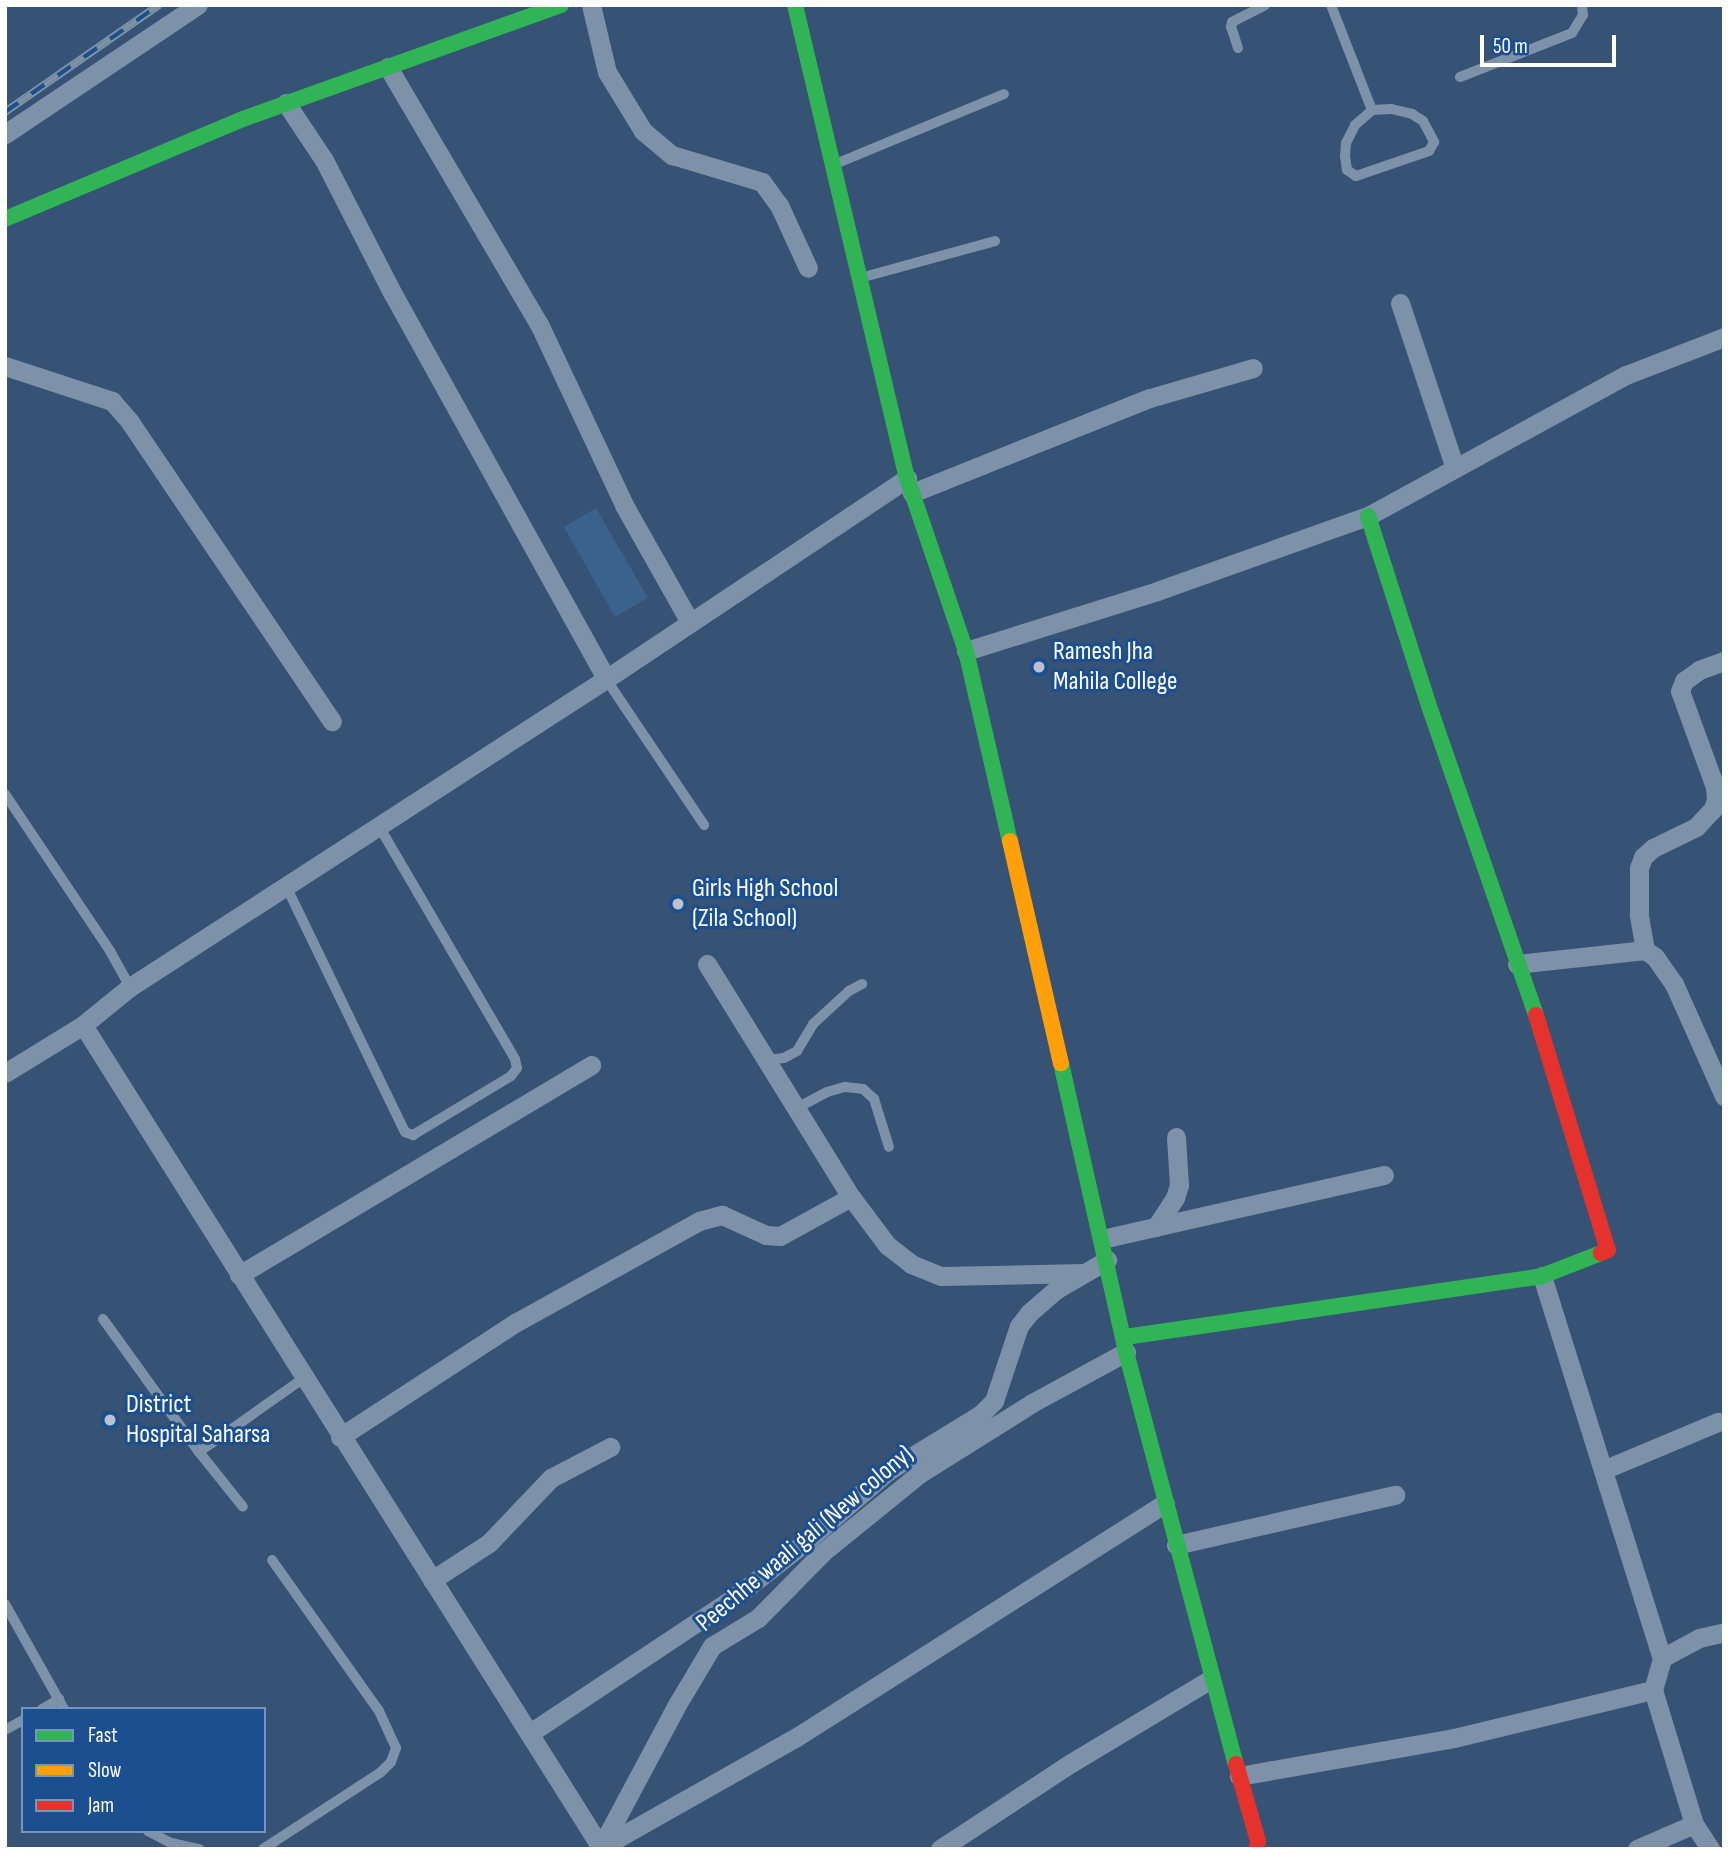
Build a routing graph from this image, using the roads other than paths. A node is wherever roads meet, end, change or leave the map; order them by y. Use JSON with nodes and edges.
{"nodes":[{"id":1,"x":198,"y":5,"type":"edge"},
{"id":2,"x":561,"y":5,"type":"edge"},
{"id":3,"x":591,"y":5,"type":"edge"},
{"id":4,"x":795,"y":5,"type":"edge"},
{"id":5,"x":1265,"y":5,"type":"edge"},
{"id":6,"x":1331,"y":5,"type":"edge"},
{"id":7,"x":1582,"y":5,"type":"edge"},
{"id":8,"x":1238,"y":48,"type":"dead end"},
{"id":9,"x":388,"y":67,"type":"junction"},
{"id":10,"x":1460,"y":77,"type":"dead end"},
{"id":11,"x":1004,"y":94,"type":"dead end"},
{"id":12,"x":286,"y":103,"type":"junction"},
{"id":13,"x":1372,"y":110,"type":"junction"},
{"id":14,"x":5,"y":134,"type":"edge"},
{"id":15,"x":833,"y":165,"type":"junction"},
{"id":16,"x":5,"y":219,"type":"edge"},
{"id":17,"x":995,"y":241,"type":"dead end"},
{"id":18,"x":808,"y":268,"type":"dead end"},
{"id":19,"x":860,"y":278,"type":"junction"},
{"id":20,"x":1400,"y":303,"type":"dead end"},
{"id":21,"x":1724,"y":337,"type":"edge"},
{"id":22,"x":5,"y":366,"type":"edge"},
{"id":23,"x":1253,"y":368,"type":"dead end"},
{"id":24,"x":1455,"y":468,"type":"junction"},
{"id":25,"x":910,"y":485,"type":"junction"},
{"id":26,"x":1367,"y":516,"type":"junction"},
{"id":27,"x":690,"y":622,"type":"junction"},
{"id":28,"x":966,"y":651,"type":"junction"},
{"id":29,"x":1724,"y":661,"type":"edge"},
{"id":30,"x":606,"y":678,"type":"junction"},
{"id":31,"x":332,"y":721,"type":"dead end"},
{"id":32,"x":5,"y":794,"type":"edge"},
{"id":33,"x":704,"y":825,"type":"dead end"},
{"id":34,"x":379,"y":826,"type":"junction"},
{"id":35,"x":286,"y":886,"type":"junction"},
{"id":36,"x":1645,"y":950,"type":"junction"},
{"id":37,"x":707,"y":964,"type":"dead end"},
{"id":38,"x":1517,"y":964,"type":"junction"},
{"id":39,"x":862,"y":984,"type":"dead end"},
{"id":40,"x":131,"y":987,"type":"junction"},
{"id":41,"x":83,"y":1025,"type":"junction"},
{"id":42,"x":767,"y":1060,"type":"junction"},
{"id":43,"x":591,"y":1065,"type":"dead end"},
{"id":44,"x":5,"y":1073,"type":"edge"},
{"id":45,"x":1724,"y":1096,"type":"edge"},
{"id":46,"x":797,"y":1108,"type":"junction"},
{"id":47,"x":1176,"y":1136,"type":"dead end"},
{"id":48,"x":889,"y":1147,"type":"dead end"},
{"id":49,"x":1384,"y":1175,"type":"dead end"},
{"id":50,"x":851,"y":1197,"type":"junction"},
{"id":51,"x":1156,"y":1227,"type":"junction"},
{"id":52,"x":1102,"y":1239,"type":"junction"},
{"id":53,"x":1107,"y":1260,"type":"junction"},
{"id":54,"x":1084,"y":1273,"type":"junction"},
{"id":55,"x":239,"y":1275,"type":"junction"},
{"id":56,"x":1542,"y":1276,"type":"junction"},
{"id":57,"x":103,"y":1319,"type":"dead end"},
{"id":58,"x":1126,"y":1344,"type":"junction"},
{"id":59,"x":304,"y":1378,"type":"junction"},
{"id":60,"x":1718,"y":1422,"type":"dead end"},
{"id":61,"x":340,"y":1437,"type":"junction"},
{"id":62,"x":610,"y":1447,"type":"dead end"},
{"id":63,"x":199,"y":1452,"type":"junction"},
{"id":64,"x":1603,"y":1470,"type":"junction"},
{"id":65,"x":1395,"y":1495,"type":"dead end"},
{"id":66,"x":1166,"y":1503,"type":"junction"},
{"id":67,"x":243,"y":1507,"type":"dead end"},
{"id":68,"x":1176,"y":1545,"type":"junction"},
{"id":69,"x":272,"y":1560,"type":"dead end"},
{"id":70,"x":432,"y":1580,"type":"junction"},
{"id":71,"x":5,"y":1604,"type":"edge"},
{"id":72,"x":1724,"y":1632,"type":"edge"},
{"id":73,"x":1662,"y":1658,"type":"junction"},
{"id":74,"x":1211,"y":1679,"type":"junction"},
{"id":75,"x":1653,"y":1690,"type":"junction"},
{"id":76,"x":62,"y":1704,"type":"edge"},
{"id":77,"x":21,"y":1721,"type":"edge"},
{"id":78,"x":5,"y":1730,"type":"edge"},
{"id":79,"x":530,"y":1733,"type":"junction"},
{"id":80,"x":1239,"y":1776,"type":"junction"},
{"id":81,"x":1694,"y":1824,"type":"junction"},
{"id":82,"x":152,"y":1833,"type":"edge"},
{"id":83,"x":601,"y":1848,"type":"edge"},
{"id":84,"x":199,"y":1849,"type":"edge"},
{"id":85,"x":263,"y":1849,"type":"edge"},
{"id":86,"x":940,"y":1849,"type":"edge"},
{"id":87,"x":1257,"y":1849,"type":"edge"},
{"id":88,"x":1637,"y":1849,"type":"edge"},
{"id":89,"x":1710,"y":1849,"type":"edge"}],
"edges":[{"from":1,"to":14,"type":"street"},
{"from":2,"to":9,"type":"street"},
{"from":3,"to":18,"type":"street"},
{"from":4,"to":15,"type":"street"},
{"from":5,"to":8,"type":"lane"},
{"from":6,"to":13,"type":"lane"},
{"from":7,"to":10,"type":"lane"},
{"from":9,"to":12,"type":"street"},
{"from":9,"to":27,"type":"street"},
{"from":11,"to":15,"type":"lane"},
{"from":12,"to":16,"type":"street"},
{"from":12,"to":30,"type":"street"},
{"from":13,"to":13,"type":"lane"},
{"from":15,"to":19,"type":"street"},
{"from":17,"to":19,"type":"lane"},
{"from":19,"to":25,"type":"street"},
{"from":20,"to":24,"type":"street"},
{"from":21,"to":24,"type":"street"},
{"from":22,"to":31,"type":"street"},
{"from":23,"to":25,"type":"street"},
{"from":24,"to":26,"type":"street"},
{"from":25,"to":27,"type":"street"},
{"from":25,"to":28,"type":"street"},
{"from":26,"to":28,"type":"street"},
{"from":26,"to":38,"type":"street"},
{"from":27,"to":30,"type":"street"},
{"from":28,"to":52,"type":"street"},
{"from":29,"to":36,"type":"street"},
{"from":30,"to":33,"type":"lane"},
{"from":30,"to":34,"type":"street"},
{"from":32,"to":40,"type":"lane"},
{"from":34,"to":35,"type":"street"},
{"from":34,"to":35,"type":"lane"},
{"from":35,"to":40,"type":"street"},
{"from":36,"to":38,"type":"street"},
{"from":36,"to":45,"type":"street"},
{"from":37,"to":42,"type":"street"},
{"from":38,"to":56,"type":"street"},
{"from":39,"to":42,"type":"lane"},
{"from":40,"to":41,"type":"street"},
{"from":41,"to":44,"type":"street"},
{"from":41,"to":55,"type":"street"},
{"from":42,"to":46,"type":"street"},
{"from":43,"to":55,"type":"street"},
{"from":46,"to":48,"type":"lane"},
{"from":46,"to":50,"type":"street"},
{"from":47,"to":51,"type":"street"},
{"from":49,"to":51,"type":"street"},
{"from":50,"to":54,"type":"street"},
{"from":50,"to":61,"type":"street"},
{"from":51,"to":52,"type":"street"},
{"from":52,"to":53,"type":"street"},
{"from":53,"to":54,"type":"street"},
{"from":53,"to":58,"type":"street"},
{"from":54,"to":79,"type":"street"},
{"from":55,"to":59,"type":"street"},
{"from":56,"to":58,"type":"street"},
{"from":56,"to":64,"type":"street"},
{"from":57,"to":63,"type":"lane"},
{"from":58,"to":66,"type":"street"},
{"from":58,"to":83,"type":"street","name":"Peechhe waali gali (New colony)"},
{"from":59,"to":61,"type":"street"},
{"from":59,"to":63,"type":"lane"},
{"from":60,"to":64,"type":"street"},
{"from":61,"to":70,"type":"street"},
{"from":62,"to":70,"type":"street"},
{"from":63,"to":67,"type":"lane"},
{"from":64,"to":73,"type":"street"},
{"from":65,"to":68,"type":"street"},
{"from":66,"to":68,"type":"street"},
{"from":66,"to":83,"type":"street"},
{"from":68,"to":74,"type":"street"},
{"from":69,"to":85,"type":"lane"},
{"from":70,"to":79,"type":"street"},
{"from":71,"to":76,"type":"lane"},
{"from":72,"to":73,"type":"street"},
{"from":73,"to":75,"type":"street"},
{"from":74,"to":80,"type":"street"},
{"from":74,"to":86,"type":"street"},
{"from":75,"to":80,"type":"street"},
{"from":75,"to":81,"type":"street"},
{"from":77,"to":78,"type":"lane"},
{"from":79,"to":83,"type":"street"},
{"from":80,"to":87,"type":"street"},
{"from":81,"to":88,"type":"street"},
{"from":81,"to":89,"type":"street"},
{"from":82,"to":84,"type":"lane"}]}
